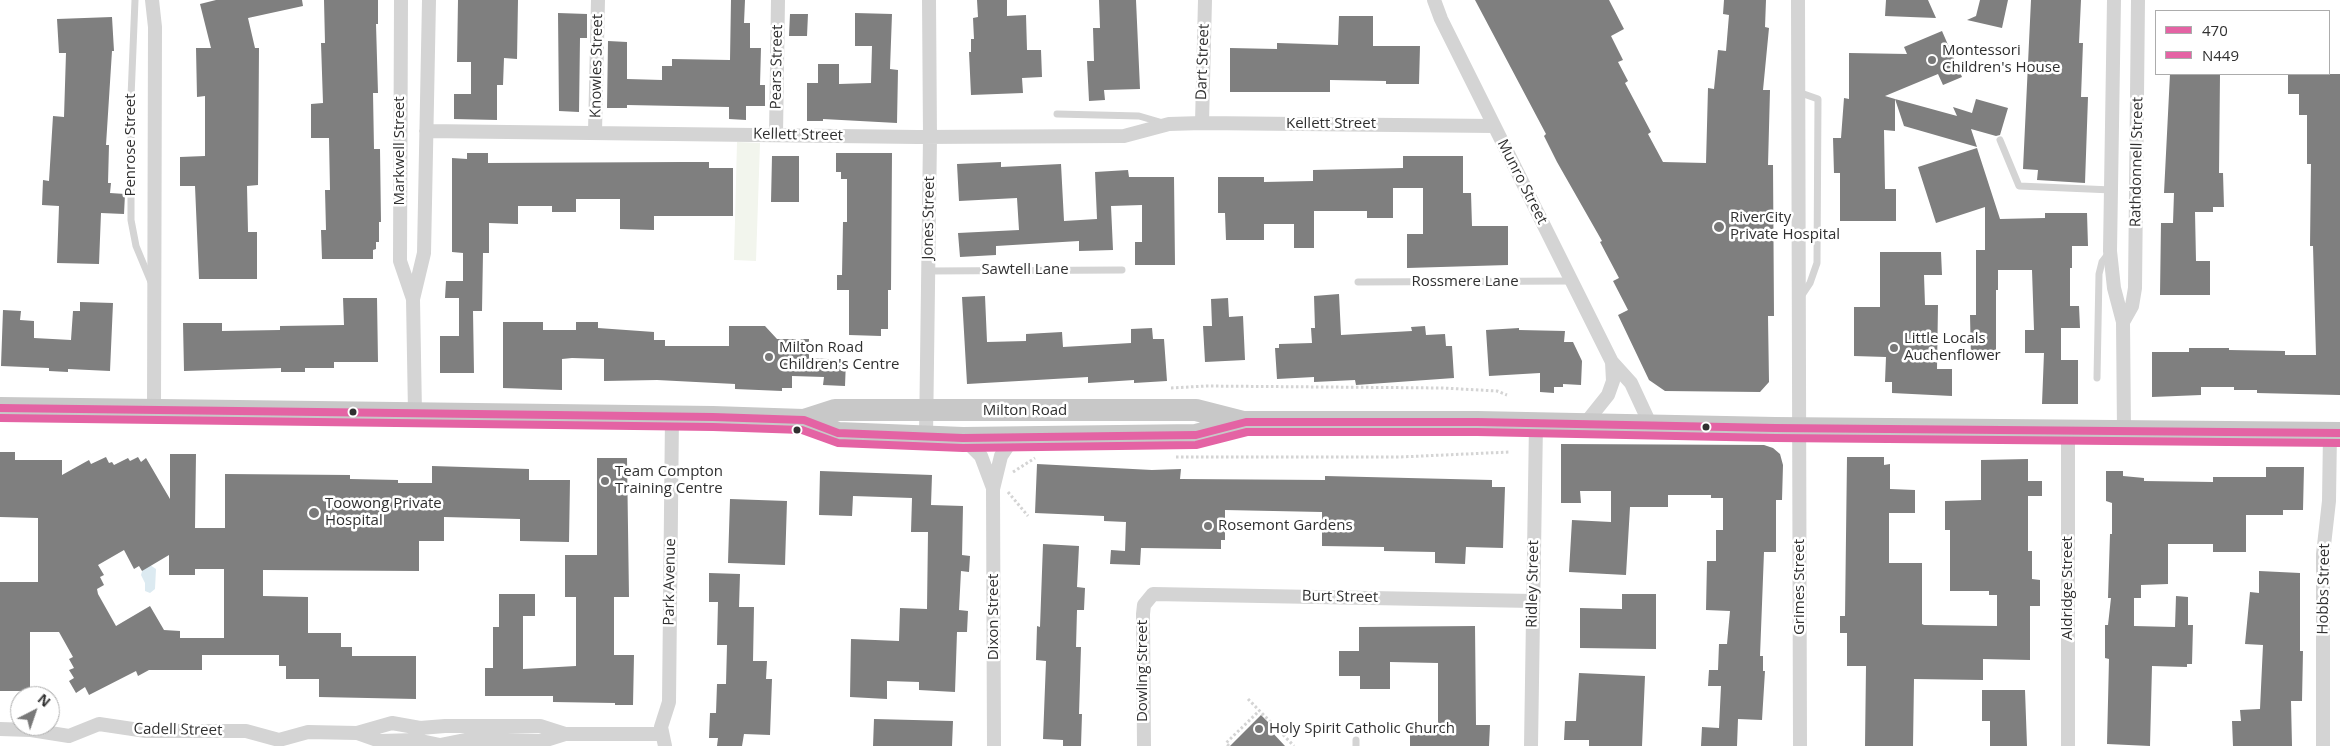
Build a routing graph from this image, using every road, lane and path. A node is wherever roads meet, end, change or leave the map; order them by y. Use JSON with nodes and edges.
{"nodes":[{"id":1,"x":135,"y":0,"type":"edge"},
{"id":2,"x":152,"y":0,"type":"edge"},
{"id":3,"x":401,"y":0,"type":"edge"},
{"id":4,"x":428,"y":0,"type":"edge"},
{"id":5,"x":598,"y":0,"type":"edge"},
{"id":6,"x":778,"y":0,"type":"edge"},
{"id":7,"x":929,"y":0,"type":"edge"},
{"id":8,"x":1205,"y":0,"type":"edge"},
{"id":9,"x":1434,"y":0,"type":"edge"},
{"id":10,"x":1798,"y":0,"type":"edge"},
{"id":11,"x":2114,"y":0,"type":"edge"},
{"id":12,"x":2138,"y":0,"type":"edge"},
{"id":13,"x":1798,"y":92,"type":"junction"},
{"id":14,"x":1056,"y":114,"type":"dead end"},
{"id":15,"x":1202,"y":123,"type":"junction"},
{"id":16,"x":1169,"y":124,"type":"junction"},
{"id":17,"x":1494,"y":126,"type":"junction"},
{"id":18,"x":426,"y":131,"type":"junction"},
{"id":19,"x":595,"y":132,"type":"junction"},
{"id":20,"x":776,"y":135,"type":"junction"},
{"id":21,"x":930,"y":137,"type":"junction"},
{"id":22,"x":2000,"y":140,"type":"dead end"},
{"id":23,"x":2112,"y":190,"type":"junction"},
{"id":24,"x":2110,"y":251,"type":"junction"},
{"id":25,"x":1122,"y":270,"type":"dead end"},
{"id":26,"x":928,"y":271,"type":"junction"},
{"id":27,"x":1572,"y":281,"type":"junction"},
{"id":28,"x":1358,"y":282,"type":"dead end"},
{"id":29,"x":153,"y":287,"type":"junction"},
{"id":30,"x":413,"y":299,"type":"junction"},
{"id":31,"x":1797,"y":302,"type":"junction"},
{"id":32,"x":2123,"y":322,"type":"junction"},
{"id":33,"x":1612,"y":362,"type":"junction"},
{"id":34,"x":2097,"y":378,"type":"dead end"},
{"id":35,"x":1166,"y":389,"type":"dead end"},
{"id":36,"x":1507,"y":395,"type":"dead end"},
{"id":37,"x":0,"y":408,"type":"edge"},
{"id":38,"x":154,"y":409,"type":"junction"},
{"id":39,"x":926,"y":410,"type":"junction"},
{"id":40,"x":415,"y":413,"type":"junction"},
{"id":41,"x":672,"y":416,"type":"junction"},
{"id":42,"x":804,"y":420,"type":"junction"},
{"id":43,"x":1246,"y":422,"type":"junction"},
{"id":44,"x":1536,"y":423,"type":"junction"},
{"id":45,"x":1584,"y":425,"type":"junction"},
{"id":46,"x":1651,"y":426,"type":"junction"},
{"id":47,"x":1799,"y":428,"type":"junction"},
{"id":48,"x":2068,"y":430,"type":"junction"},
{"id":49,"x":2124,"y":431,"type":"junction"},
{"id":50,"x":2335,"y":433,"type":"edge"},
{"id":51,"x":926,"y":437,"type":"junction"},
{"id":52,"x":963,"y":438,"type":"junction"},
{"id":53,"x":1013,"y":438,"type":"junction"},
{"id":54,"x":1510,"y":452,"type":"dead end"},
{"id":55,"x":1041,"y":457,"type":"dead end"},
{"id":56,"x":1172,"y":457,"type":"dead end"},
{"id":57,"x":1009,"y":475,"type":"dead end"},
{"id":58,"x":994,"y":489,"type":"junction"},
{"id":59,"x":1008,"y":492,"type":"dead end"},
{"id":60,"x":1028,"y":516,"type":"dead end"},
{"id":61,"x":1148,"y":598,"type":"joint"},
{"id":62,"x":1533,"y":601,"type":"junction"},
{"id":63,"x":1248,"y":700,"type":"dead end"},
{"id":64,"x":1259,"y":711,"type":"junction"},
{"id":65,"x":0,"y":729,"type":"edge"},
{"id":66,"x":357,"y":733,"type":"junction"},
{"id":67,"x":474,"y":733,"type":"junction"},
{"id":68,"x":663,"y":740,"type":"edge"},
{"id":69,"x":279,"y":743,"type":"edge"},
{"id":70,"x":994,"y":746,"type":"edge"},
{"id":71,"x":1144,"y":746,"type":"edge"},
{"id":72,"x":1230,"y":746,"type":"edge"},
{"id":73,"x":1294,"y":746,"type":"edge"},
{"id":74,"x":1531,"y":746,"type":"edge"},
{"id":75,"x":1800,"y":746,"type":"edge"},
{"id":76,"x":2068,"y":746,"type":"edge"},
{"id":77,"x":2323,"y":746,"type":"edge"}],
"edges":[{"from":1,"to":29,"type":"lane","name":"Penrose Street"},
{"from":2,"to":29,"type":"street","name":"Penrose Street"},
{"from":3,"to":30,"type":"street","name":"Markwell Street"},
{"from":4,"to":18,"type":"street","name":"Markwell Street"},
{"from":5,"to":19,"type":"street","name":"Knowles Street"},
{"from":6,"to":20,"type":"street","name":"Pears Street"},
{"from":7,"to":21,"type":"street","name":"Jones Street"},
{"from":8,"to":15,"type":"street","name":"Dart Street"},
{"from":9,"to":17,"type":"street","name":"Munro Street"},
{"from":10,"to":13,"type":"street","name":"Grimes Street"},
{"from":11,"to":23,"type":"street","name":"Rathdonnell Street"},
{"from":12,"to":32,"type":"street","name":"Rathdonnell Street"},
{"from":13,"to":31,"type":"street","name":"Grimes Street"},
{"from":13,"to":31,"type":"lane"},
{"from":14,"to":16,"type":"lane","name":"Kellett Street"},
{"from":15,"to":16,"type":"street","name":"Kellett Street"},
{"from":15,"to":17,"type":"street","name":"Kellett Street"},
{"from":16,"to":21,"type":"street","name":"Kellett Street"},
{"from":17,"to":27,"type":"street","name":"Munro Street"},
{"from":18,"to":19,"type":"street","name":"Kellett Street"},
{"from":18,"to":30,"type":"street","name":"Markwell Street"},
{"from":19,"to":20,"type":"street","name":"Kellett Street"},
{"from":20,"to":21,"type":"street","name":"Kellett Street"},
{"from":21,"to":26,"type":"street","name":"Jones Street"},
{"from":22,"to":23,"type":"lane"},
{"from":23,"to":24,"type":"street","name":"Rathdonnell Street"},
{"from":24,"to":32,"type":"street","name":"Rathdonnell Street"},
{"from":24,"to":34,"type":"lane","name":"Rathdonnell Street"},
{"from":25,"to":26,"type":"lane","name":"Sawtell Lane"},
{"from":26,"to":39,"type":"street","name":"Jones Street"},
{"from":27,"to":28,"type":"lane","name":"Rossmere Lane"},
{"from":27,"to":33,"type":"street","name":"Munro Street"},
{"from":29,"to":38,"type":"street","name":"Penrose Street"},
{"from":30,"to":40,"type":"street","name":"Markwell Street"},
{"from":31,"to":47,"type":"street","name":"Grimes Street"},
{"from":32,"to":49,"type":"street","name":"Rathdonnell Street"},
{"from":33,"to":45,"type":"street","name":"Munro Street"},
{"from":33,"to":46,"type":"street","name":"Munro Street"},
{"from":35,"to":36,"type":"path"},
{"from":37,"to":38,"type":"main road","name":"Milton Road"},
{"from":38,"to":40,"type":"main road","name":"Milton Road"},
{"from":39,"to":42,"type":"main road","name":"Milton Road"},
{"from":39,"to":43,"type":"main road","name":"Milton Road"},
{"from":39,"to":51,"type":"street","name":"Jones Street"},
{"from":40,"to":41,"type":"main road","name":"Milton Road"},
{"from":41,"to":42,"type":"main road","name":"Milton Road"},
{"from":41,"to":68,"type":"street","name":"Park Avenue"},
{"from":42,"to":51,"type":"main road","name":"Milton Road"},
{"from":43,"to":44,"type":"main road","name":"Milton Road"},
{"from":43,"to":53,"type":"main road","name":"Milton Road"},
{"from":44,"to":45,"type":"main road","name":"Milton Road"},
{"from":44,"to":62,"type":"street","name":"Ridley Street"},
{"from":45,"to":46,"type":"main road","name":"Milton Road"},
{"from":46,"to":47,"type":"main road","name":"Milton Road"},
{"from":47,"to":48,"type":"main road","name":"Milton Road"},
{"from":47,"to":75,"type":"street","name":"Grimes Street"},
{"from":48,"to":49,"type":"main road","name":"Milton Road"},
{"from":48,"to":76,"type":"street","name":"Aldridge Street"},
{"from":49,"to":50,"type":"main road","name":"Milton Road"},
{"from":50,"to":77,"type":"street","name":"Hobbs Street"},
{"from":51,"to":52,"type":"main road","name":"Milton Road"},
{"from":52,"to":53,"type":"main road","name":"Milton Road"},
{"from":52,"to":58,"type":"street","name":"Dixon Street"},
{"from":53,"to":58,"type":"street","name":"Dixon Street"},
{"from":54,"to":56,"type":"path"},
{"from":55,"to":57,"type":"path"},
{"from":58,"to":70,"type":"street","name":"Dixon Street"},
{"from":59,"to":60,"type":"path"},
{"from":61,"to":62,"type":"street","name":"Burt Street"},
{"from":61,"to":71,"type":"street","name":"Dowling Street"},
{"from":62,"to":74,"type":"street","name":"Ridley Street"},
{"from":63,"to":64,"type":"path"},
{"from":64,"to":72,"type":"path"},
{"from":64,"to":73,"type":"path"},
{"from":65,"to":69,"type":"street","name":"Cadell Street"},
{"from":66,"to":67,"type":"street","name":"Cadell Street"},
{"from":66,"to":67,"type":"street","name":"Cadell Street"},
{"from":66,"to":69,"type":"street","name":"Cadell Street"},
{"from":67,"to":68,"type":"street","name":"Cadell Street"}]}
